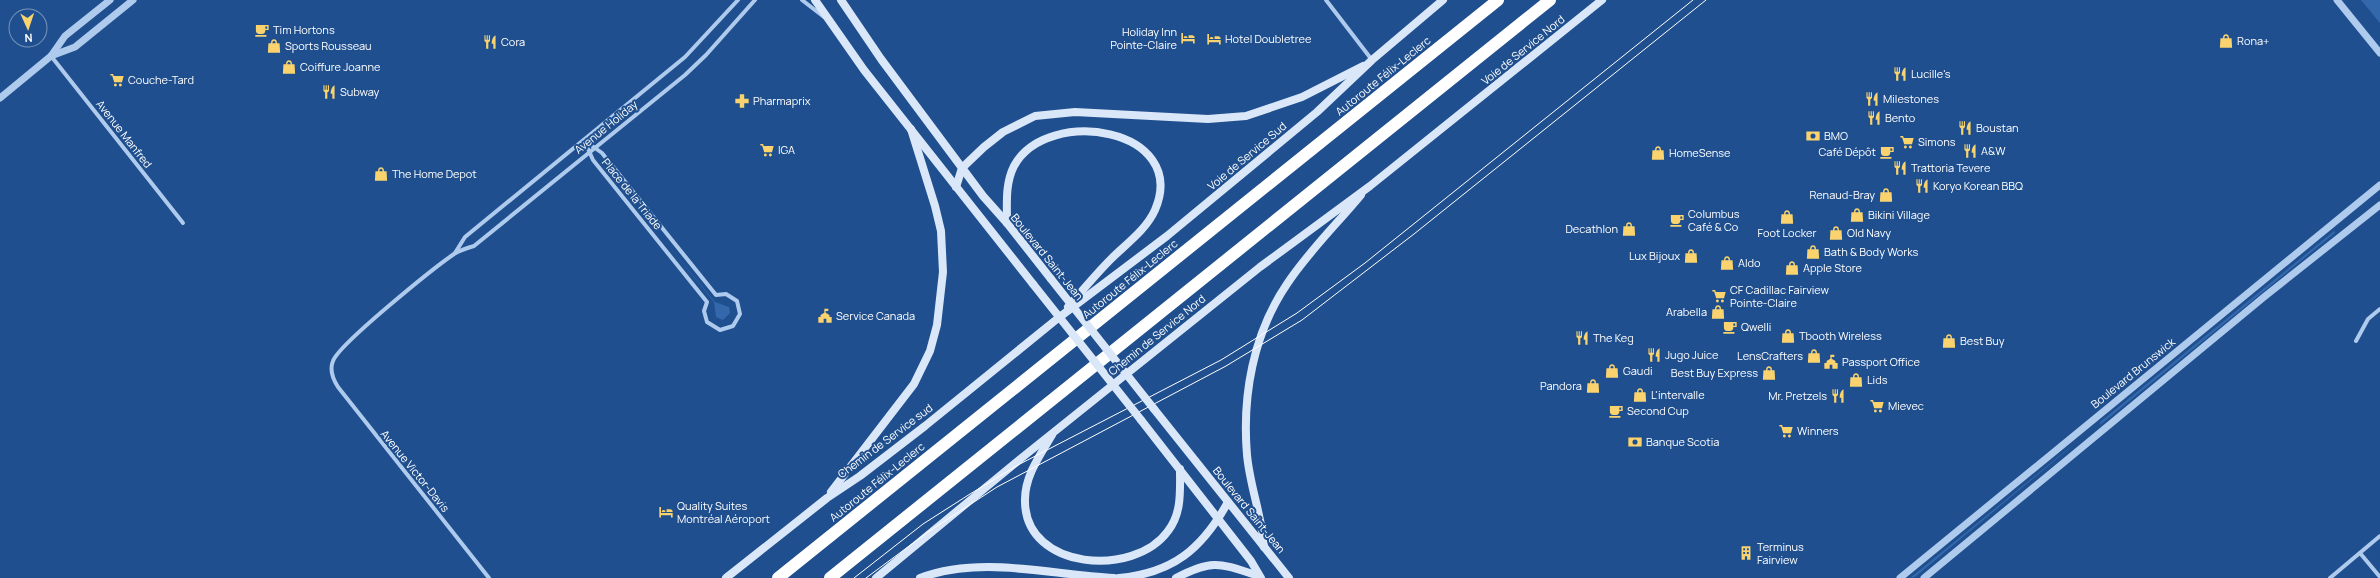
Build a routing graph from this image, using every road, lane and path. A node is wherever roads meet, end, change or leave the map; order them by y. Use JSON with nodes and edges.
{"nodes":[{"id":1,"x":110,"y":0,"type":"edge"},
{"id":2,"x":134,"y":0,"type":"edge"},
{"id":3,"x":738,"y":0,"type":"edge"},
{"id":4,"x":755,"y":0,"type":"edge"},
{"id":5,"x":802,"y":0,"type":"edge"},
{"id":6,"x":815,"y":0,"type":"edge"},
{"id":7,"x":841,"y":0,"type":"edge"},
{"id":8,"x":1326,"y":0,"type":"edge"},
{"id":9,"x":1443,"y":0,"type":"edge"},
{"id":10,"x":1498,"y":0,"type":"edge"},
{"id":11,"x":1550,"y":0,"type":"edge"},
{"id":12,"x":1602,"y":0,"type":"edge"},
{"id":13,"x":2337,"y":0,"type":"edge"},
{"id":14,"x":828,"y":20,"type":"junction"},
{"id":15,"x":2380,"y":53,"type":"edge"},
{"id":16,"x":51,"y":56,"type":"junction"},
{"id":17,"x":1372,"y":60,"type":"junction"},
{"id":18,"x":0,"y":98,"type":"edge"},
{"id":19,"x":1458,"y":116,"type":"joint"},
{"id":20,"x":910,"y":129,"type":"junction"},
{"id":21,"x":584,"y":140,"type":"junction"},
{"id":22,"x":595,"y":148,"type":"junction"},
{"id":23,"x":590,"y":152,"type":"junction"},
{"id":24,"x":962,"y":168,"type":"junction"},
{"id":25,"x":2380,"y":185,"type":"edge"},
{"id":26,"x":1370,"y":186,"type":"junction"},
{"id":27,"x":956,"y":187,"type":"junction"},
{"id":28,"x":2380,"y":205,"type":"edge"},
{"id":29,"x":182,"y":222,"type":"dead end"},
{"id":30,"x":1007,"y":223,"type":"junction"},
{"id":31,"x":455,"y":253,"type":"junction"},
{"id":32,"x":2380,"y":308,"type":"edge"},
{"id":33,"x":1057,"y":319,"type":"junction"},
{"id":34,"x":2356,"y":341,"type":"dead end"},
{"id":35,"x":331,"y":372,"type":"joint"},
{"id":36,"x":1054,"y":431,"type":"junction"},
{"id":37,"x":1180,"y":469,"type":"junction"},
{"id":38,"x":827,"y":498,"type":"junction"},
{"id":39,"x":1228,"y":502,"type":"junction"},
{"id":40,"x":1219,"y":518,"type":"junction"},
{"id":41,"x":2380,"y":536,"type":"edge"},
{"id":42,"x":1264,"y":547,"type":"junction"},
{"id":43,"x":2360,"y":553,"type":"junction"},
{"id":44,"x":1260,"y":577,"type":"edge"},
{"id":45,"x":2380,"y":577,"type":"edge"},
{"id":46,"x":489,"y":578,"type":"edge"},
{"id":47,"x":726,"y":578,"type":"edge"},
{"id":48,"x":778,"y":578,"type":"edge"},
{"id":49,"x":830,"y":578,"type":"edge"},
{"id":50,"x":876,"y":578,"type":"edge"},
{"id":51,"x":920,"y":578,"type":"edge"},
{"id":52,"x":1114,"y":578,"type":"edge"},
{"id":53,"x":1119,"y":578,"type":"edge"},
{"id":54,"x":1176,"y":578,"type":"edge"},
{"id":55,"x":1289,"y":578,"type":"edge"},
{"id":56,"x":1900,"y":578,"type":"edge"},
{"id":57,"x":1924,"y":578,"type":"edge"},
{"id":58,"x":2330,"y":578,"type":"edge"}],
"edges":[{"from":1,"to":16,"type":"street"},
{"from":2,"to":16,"type":"street"},
{"from":3,"to":21,"type":"street","name":"Avenue Holiday"},
{"from":4,"to":22,"type":"street","name":"Avenue Holiday"},
{"from":5,"to":14,"type":"street"},
{"from":6,"to":14,"type":"main road"},
{"from":7,"to":24,"type":"main road","name":"Boulevard Saint-Jean"},
{"from":8,"to":17,"type":"street"},
{"from":9,"to":17,"type":"main road","name":"Voie de Service Sud"},
{"from":10,"to":48,"type":"highway","name":"Autoroute Félix-Leclerc"},
{"from":11,"to":49,"type":"highway"},
{"from":12,"to":19,"type":"main road","name":"Voie de Service Nord"},
{"from":13,"to":15,"type":"street"},
{"from":14,"to":20,"type":"main road"},
{"from":16,"to":18,"type":"street"},
{"from":16,"to":29,"type":"street","name":"Avenue Manfred"},
{"from":17,"to":24,"type":"main road"},
{"from":17,"to":33,"type":"main road","name":"Voie de Service Sud"},
{"from":19,"to":26,"type":"main road","name":"Chemin de Service Nord"},
{"from":20,"to":27,"type":"main road"},
{"from":20,"to":38,"type":"main road"},
{"from":21,"to":22,"type":"street","name":"Place de la Triade"},
{"from":21,"to":23,"type":"street","name":"Place de la Triade"},
{"from":21,"to":31,"type":"street","name":"Avenue Holiday"},
{"from":22,"to":23,"type":"street","name":"Avenue Holiday"},
{"from":22,"to":23,"type":"street","name":"Place de la Triade"},
{"from":23,"to":31,"type":"street","name":"Avenue Holiday"},
{"from":24,"to":27,"type":"main road"},
{"from":24,"to":30,"type":"main road","name":"Boulevard Saint-Jean"},
{"from":25,"to":56,"type":"street","name":"Boulevard Brunswick"},
{"from":26,"to":36,"type":"main road","name":"Chemin de Service Nord"},
{"from":26,"to":42,"type":"main road"},
{"from":27,"to":37,"type":"main road","bridge":true},
{"from":28,"to":57,"type":"street"},
{"from":30,"to":33,"type":"main road"},
{"from":30,"to":39,"type":"main road","name":"Boulevard Saint-Jean","bridge":true},
{"from":31,"to":35,"type":"street","name":"Avenue Holiday"},
{"from":32,"to":34,"type":"street"},
{"from":33,"to":38,"type":"main road","name":"Chemin de Service sud"},
{"from":35,"to":46,"type":"street","name":"Avenue Victor-Davis"},
{"from":36,"to":37,"type":"main road"},
{"from":36,"to":50,"type":"main road","name":"Chemin de Service Nord"},
{"from":37,"to":40,"type":"main road"},
{"from":38,"to":47,"type":"main road","name":"Chemin de Service sud"},
{"from":39,"to":40,"type":"main road"},
{"from":39,"to":42,"type":"main road","name":"Boulevard Saint-Jean"},
{"from":40,"to":44,"type":"main road"},
{"from":40,"to":53,"type":"main road"},
{"from":41,"to":43,"type":"street"},
{"from":42,"to":55,"type":"main road","name":"Boulevard Saint-Jean"},
{"from":43,"to":45,"type":"street"},
{"from":43,"to":58,"type":"street"},
{"from":44,"to":54,"type":"main road"},
{"from":51,"to":52,"type":"main road"}]}
